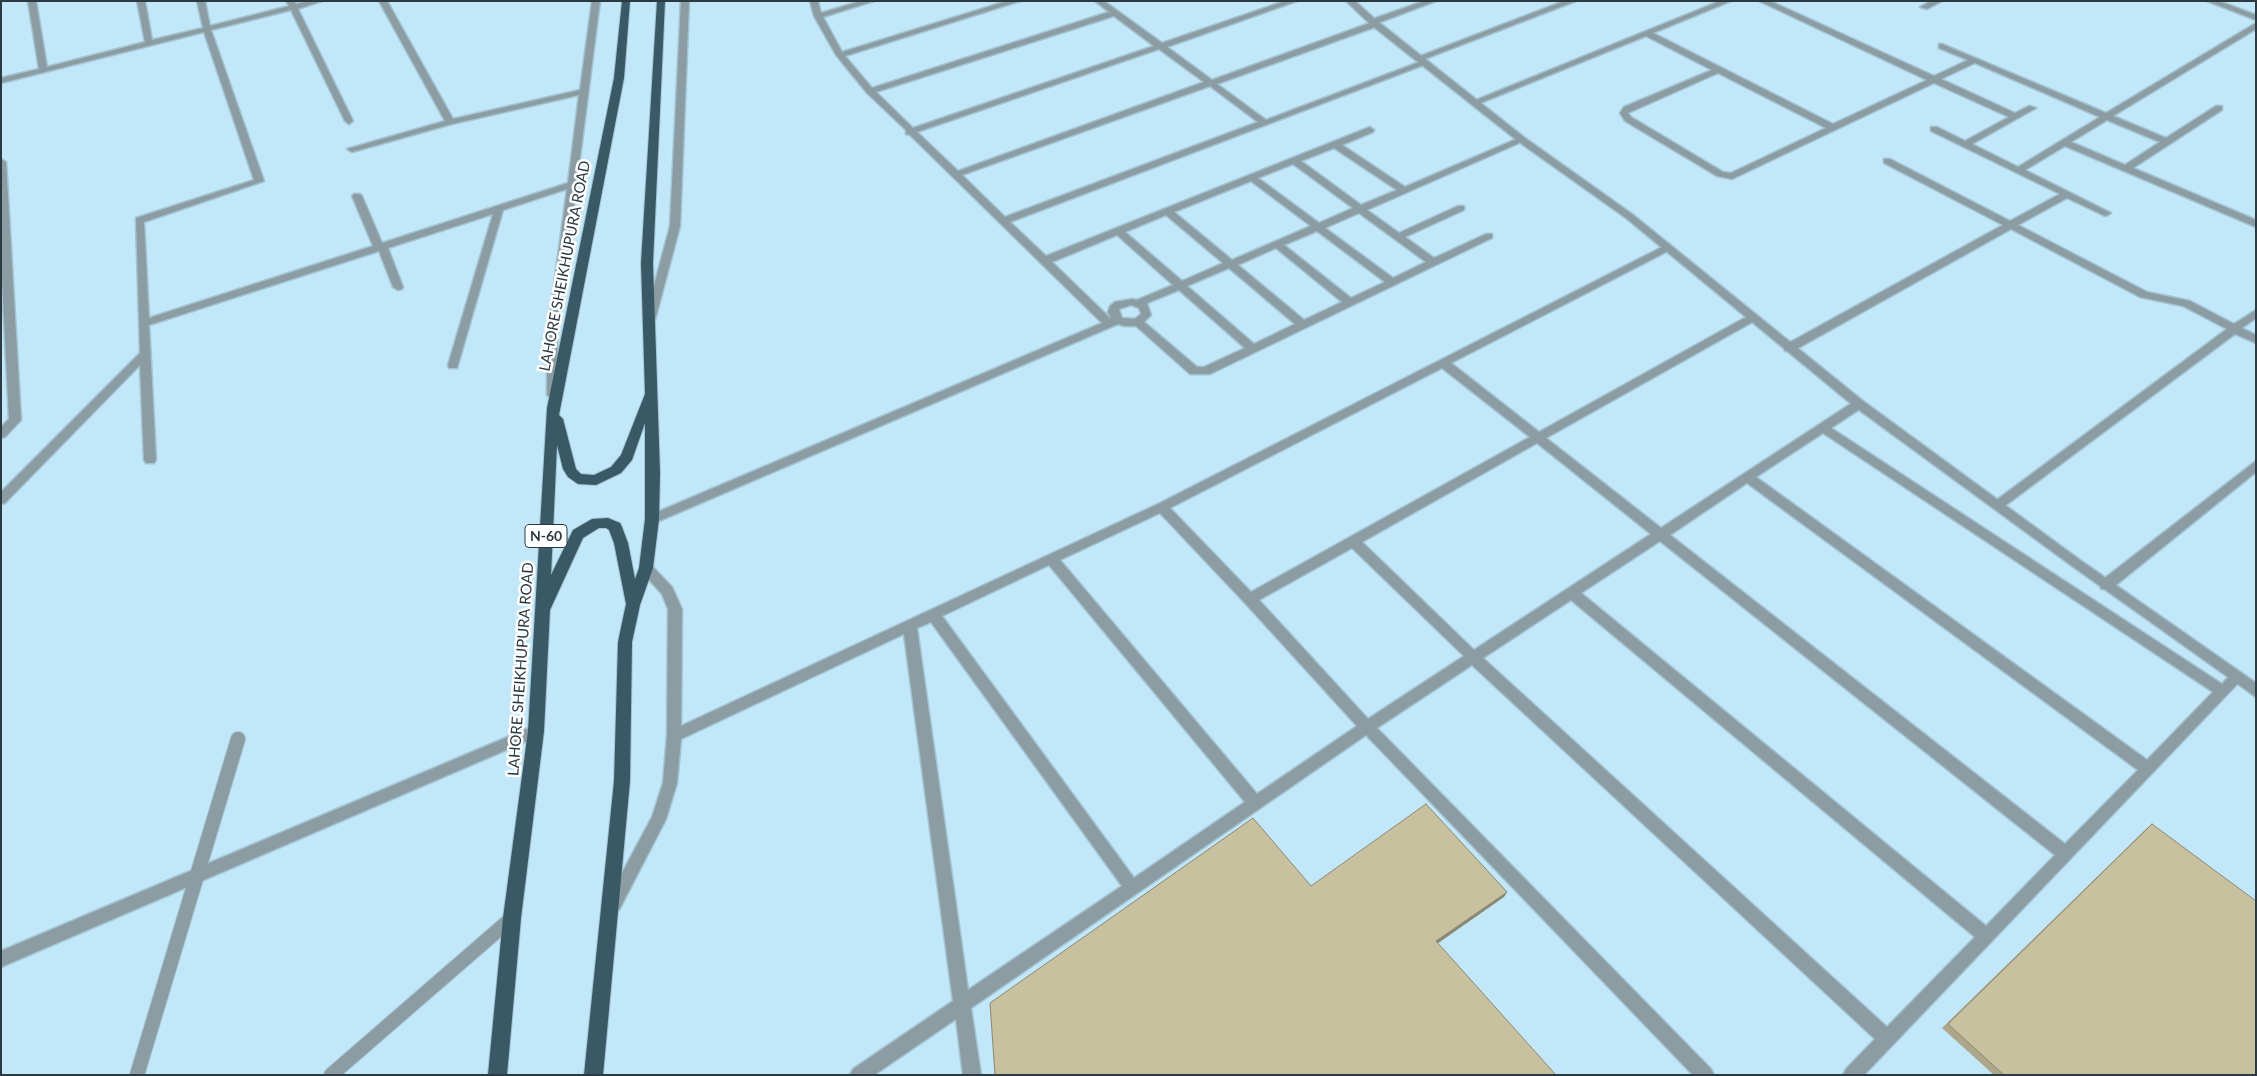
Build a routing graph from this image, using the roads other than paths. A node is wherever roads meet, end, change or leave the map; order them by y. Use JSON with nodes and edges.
{"nodes":[{"id":1,"x":32,"y":1,"type":"edge"},
{"id":2,"x":141,"y":1,"type":"edge"},
{"id":3,"x":201,"y":1,"type":"edge"},
{"id":4,"x":318,"y":1,"type":"edge"},
{"id":5,"x":383,"y":1,"type":"edge"},
{"id":6,"x":596,"y":1,"type":"edge"},
{"id":7,"x":626,"y":1,"type":"edge"},
{"id":8,"x":661,"y":1,"type":"edge"},
{"id":9,"x":685,"y":1,"type":"edge"},
{"id":10,"x":814,"y":1,"type":"edge"},
{"id":11,"x":870,"y":1,"type":"edge"},
{"id":12,"x":1016,"y":1,"type":"edge"},
{"id":13,"x":1099,"y":1,"type":"edge"},
{"id":14,"x":1293,"y":1,"type":"edge"},
{"id":15,"x":1350,"y":1,"type":"edge"},
{"id":16,"x":1432,"y":1,"type":"edge"},
{"id":17,"x":1572,"y":1,"type":"edge"},
{"id":18,"x":1727,"y":1,"type":"edge"},
{"id":19,"x":1763,"y":1,"type":"edge"},
{"id":20,"x":1938,"y":1,"type":"edge"},
{"id":21,"x":2211,"y":1,"type":"edge"},
{"id":22,"x":292,"y":4,"type":"edge"},
{"id":23,"x":1924,"y":7,"type":"dead end"},
{"id":24,"x":1115,"y":13,"type":"junction"},
{"id":25,"x":818,"y":16,"type":"junction"},
{"id":26,"x":2256,"y":18,"type":"edge"},
{"id":27,"x":1374,"y":23,"type":"junction"},
{"id":28,"x":2256,"y":25,"type":"edge"},
{"id":29,"x":207,"y":29,"type":"junction"},
{"id":30,"x":1646,"y":34,"type":"junction"},
{"id":31,"x":150,"y":44,"type":"junction"},
{"id":32,"x":1162,"y":46,"type":"junction"},
{"id":33,"x":1942,"y":46,"type":"dead end"},
{"id":34,"x":840,"y":55,"type":"junction"},
{"id":35,"x":1975,"y":60,"type":"junction"},
{"id":36,"x":1422,"y":61,"type":"junction"},
{"id":37,"x":43,"y":70,"type":"junction"},
{"id":38,"x":1718,"y":70,"type":"junction"},
{"id":39,"x":1934,"y":80,"type":"junction"},
{"id":40,"x":1,"y":81,"type":"edge"},
{"id":41,"x":1212,"y":83,"type":"junction"},
{"id":42,"x":870,"y":91,"type":"junction"},
{"id":43,"x":583,"y":92,"type":"junction"},
{"id":44,"x":1475,"y":102,"type":"junction"},
{"id":45,"x":2032,"y":108,"type":"dead end"},
{"id":46,"x":2219,"y":108,"type":"dead end"},
{"id":47,"x":2016,"y":117,"type":"junction"},
{"id":48,"x":2107,"y":117,"type":"junction"},
{"id":49,"x":349,"y":121,"type":"dead end"},
{"id":50,"x":450,"y":122,"type":"junction"},
{"id":51,"x":1265,"y":123,"type":"junction"},
{"id":52,"x":1833,"y":128,"type":"junction"},
{"id":53,"x":1934,"y":129,"type":"dead end"},
{"id":54,"x":1370,"y":130,"type":"dead end"},
{"id":55,"x":909,"y":132,"type":"junction"},
{"id":56,"x":1522,"y":140,"type":"junction"},
{"id":57,"x":2064,"y":142,"type":"junction"},
{"id":58,"x":2167,"y":142,"type":"junction"},
{"id":59,"x":1334,"y":144,"type":"junction"},
{"id":60,"x":1965,"y":144,"type":"junction"},
{"id":61,"x":352,"y":149,"type":"dead end"},
{"id":62,"x":1293,"y":160,"type":"junction"},
{"id":63,"x":1887,"y":161,"type":"dead end"},
{"id":64,"x":1,"y":162,"type":"edge"},
{"id":65,"x":2127,"y":168,"type":"junction"},
{"id":66,"x":2019,"y":170,"type":"junction"},
{"id":67,"x":955,"y":176,"type":"junction"},
{"id":68,"x":1252,"y":177,"type":"junction"},
{"id":69,"x":572,"y":185,"type":"junction"},
{"id":70,"x":1402,"y":189,"type":"junction"},
{"id":71,"x":2067,"y":194,"type":"junction"},
{"id":72,"x":357,"y":196,"type":"dead end"},
{"id":73,"x":499,"y":208,"type":"junction"},
{"id":74,"x":1358,"y":208,"type":"junction"},
{"id":75,"x":1461,"y":208,"type":"dead end"},
{"id":76,"x":1167,"y":211,"type":"junction"},
{"id":77,"x":2106,"y":213,"type":"dead end"},
{"id":78,"x":1003,"y":221,"type":"junction"},
{"id":79,"x":2256,"y":224,"type":"edge"},
{"id":80,"x":1316,"y":226,"type":"junction"},
{"id":81,"x":2011,"y":226,"type":"junction"},
{"id":82,"x":1118,"y":231,"type":"junction"},
{"id":83,"x":1489,"y":236,"type":"dead end"},
{"id":84,"x":1398,"y":237,"type":"junction"},
{"id":85,"x":1277,"y":244,"type":"junction"},
{"id":86,"x":380,"y":246,"type":"junction"},
{"id":87,"x":1666,"y":248,"type":"junction"},
{"id":88,"x":1044,"y":261,"type":"junction"},
{"id":89,"x":1432,"y":262,"type":"junction"},
{"id":90,"x":1230,"y":264,"type":"junction"},
{"id":91,"x":1390,"y":282,"type":"junction"},
{"id":92,"x":1180,"y":285,"type":"junction"},
{"id":93,"x":398,"y":287,"type":"dead end"},
{"id":94,"x":1349,"y":302,"type":"junction"},
{"id":95,"x":1139,"y":303,"type":"junction"},
{"id":96,"x":2256,"y":313,"type":"edge"},
{"id":97,"x":1752,"y":318,"type":"junction"},
{"id":98,"x":145,"y":322,"type":"junction"},
{"id":99,"x":1114,"y":322,"type":"junction"},
{"id":100,"x":1138,"y":322,"type":"junction"},
{"id":101,"x":649,"y":323,"type":"junction"},
{"id":102,"x":1302,"y":324,"type":"junction"},
{"id":103,"x":2236,"y":328,"type":"junction"},
{"id":104,"x":2256,"y":340,"type":"edge"},
{"id":105,"x":1790,"y":348,"type":"junction"},
{"id":106,"x":1253,"y":349,"type":"junction"},
{"id":107,"x":146,"y":353,"type":"junction"},
{"id":108,"x":1442,"y":363,"type":"junction"},
{"id":109,"x":453,"y":365,"type":"dead end"},
{"id":110,"x":651,"y":389,"type":"junction"},
{"id":111,"x":1859,"y":404,"type":"junction"},
{"id":112,"x":553,"y":408,"type":"junction"},
{"id":113,"x":15,"y":420,"type":"junction"},
{"id":114,"x":1,"y":424,"type":"edge"},
{"id":115,"x":1823,"y":428,"type":"junction"},
{"id":116,"x":1,"y":434,"type":"edge"},
{"id":117,"x":1538,"y":437,"type":"junction"},
{"id":118,"x":150,"y":460,"type":"dead end"},
{"id":119,"x":2256,"y":465,"type":"edge"},
{"id":120,"x":1747,"y":477,"type":"junction"},
{"id":121,"x":1,"y":500,"type":"edge"},
{"id":122,"x":1998,"y":505,"type":"junction"},
{"id":123,"x":1162,"y":507,"type":"junction"},
{"id":124,"x":652,"y":519,"type":"junction"},
{"id":125,"x":1659,"y":535,"type":"junction"},
{"id":126,"x":1353,"y":541,"type":"junction"},
{"id":127,"x":1052,"y":560,"type":"junction"},
{"id":128,"x":646,"y":568,"type":"junction"},
{"id":129,"x":2106,"y":585,"type":"junction"},
{"id":130,"x":1571,"y":593,"type":"junction"},
{"id":131,"x":1250,"y":599,"type":"junction"},
{"id":132,"x":633,"y":605,"type":"junction"},
{"id":133,"x":542,"y":615,"type":"junction"},
{"id":134,"x":934,"y":616,"type":"junction"},
{"id":135,"x":910,"y":628,"type":"junction"},
{"id":136,"x":1474,"y":658,"type":"junction"},
{"id":137,"x":2236,"y":678,"type":"junction"},
{"id":138,"x":2256,"y":691,"type":"edge"},
{"id":139,"x":2222,"y":692,"type":"junction"},
{"id":140,"x":1367,"y":727,"type":"junction"},
{"id":141,"x":536,"y":731,"type":"junction"},
{"id":142,"x":674,"y":736,"type":"junction"},
{"id":143,"x":238,"y":739,"type":"dead end"},
{"id":144,"x":2148,"y":768,"type":"junction"},
{"id":145,"x":1255,"y":803,"type":"junction"},
{"id":146,"x":2066,"y":854,"type":"junction"},
{"id":147,"x":199,"y":875,"type":"junction"},
{"id":148,"x":1132,"y":887,"type":"junction"},
{"id":149,"x":610,"y":911,"type":"junction"},
{"id":150,"x":512,"y":918,"type":"junction"},
{"id":151,"x":1986,"y":936,"type":"junction"},
{"id":152,"x":1,"y":959,"type":"edge"},
{"id":153,"x":961,"y":1003,"type":"junction"},
{"id":154,"x":1887,"y":1039,"type":"junction"},
{"id":155,"x":137,"y":1075,"type":"edge"},
{"id":156,"x":331,"y":1075,"type":"edge"},
{"id":157,"x":497,"y":1075,"type":"edge"},
{"id":158,"x":592,"y":1075,"type":"edge"},
{"id":159,"x":859,"y":1075,"type":"edge"},
{"id":160,"x":972,"y":1075,"type":"edge"},
{"id":161,"x":1705,"y":1075,"type":"edge"},
{"id":162,"x":1852,"y":1075,"type":"edge"}],
"edges":[{"from":1,"to":37,"type":"street"},
{"from":2,"to":31,"type":"street"},
{"from":3,"to":29,"type":"street"},
{"from":4,"to":22,"type":"street"},
{"from":5,"to":50,"type":"street"},
{"from":6,"to":43,"type":"street"},
{"from":7,"to":112,"type":"highway","name":"LAHORE SHEIKHUPURA ROAD","number":"N-60"},
{"from":8,"to":101,"type":"highway"},
{"from":9,"to":101,"type":"street"},
{"from":10,"to":25,"type":"street"},
{"from":11,"to":25,"type":"street"},
{"from":12,"to":34,"type":"street"},
{"from":13,"to":24,"type":"street"},
{"from":14,"to":32,"type":"street"},
{"from":15,"to":27,"type":"street"},
{"from":16,"to":27,"type":"street"},
{"from":17,"to":36,"type":"street"},
{"from":18,"to":30,"type":"street"},
{"from":19,"to":39,"type":"street"},
{"from":20,"to":23,"type":"street"},
{"from":21,"to":26,"type":"street"},
{"from":22,"to":29,"type":"street"},
{"from":22,"to":49,"type":"street"},
{"from":24,"to":32,"type":"street"},
{"from":24,"to":42,"type":"street"},
{"from":25,"to":34,"type":"street"},
{"from":27,"to":36,"type":"street"},
{"from":27,"to":41,"type":"street"},
{"from":28,"to":48,"type":"street"},
{"from":29,"to":31,"type":"street"},
{"from":29,"to":98,"type":"street"},
{"from":30,"to":38,"type":"street"},
{"from":30,"to":44,"type":"street"},
{"from":31,"to":37,"type":"street"},
{"from":32,"to":41,"type":"street"},
{"from":32,"to":55,"type":"street"},
{"from":33,"to":35,"type":"street"},
{"from":34,"to":42,"type":"street"},
{"from":35,"to":39,"type":"street"},
{"from":35,"to":48,"type":"street"},
{"from":36,"to":44,"type":"street"},
{"from":36,"to":51,"type":"street"},
{"from":37,"to":40,"type":"street"},
{"from":38,"to":52,"type":"street"},
{"from":38,"to":52,"type":"street"},
{"from":39,"to":47,"type":"street"},
{"from":39,"to":52,"type":"street"},
{"from":41,"to":51,"type":"street"},
{"from":41,"to":67,"type":"street"},
{"from":42,"to":55,"type":"street"},
{"from":43,"to":50,"type":"street"},
{"from":43,"to":69,"type":"street"},
{"from":44,"to":56,"type":"street"},
{"from":45,"to":47,"type":"street"},
{"from":46,"to":58,"type":"street"},
{"from":47,"to":60,"type":"street"},
{"from":48,"to":57,"type":"street"},
{"from":48,"to":58,"type":"street"},
{"from":50,"to":61,"type":"street"},
{"from":51,"to":78,"type":"street"},
{"from":53,"to":60,"type":"street"},
{"from":54,"to":59,"type":"street"},
{"from":55,"to":67,"type":"street"},
{"from":56,"to":70,"type":"street"},
{"from":56,"to":87,"type":"street"},
{"from":57,"to":65,"type":"street"},
{"from":57,"to":66,"type":"street"},
{"from":58,"to":65,"type":"street"},
{"from":59,"to":62,"type":"street"},
{"from":59,"to":70,"type":"street"},
{"from":60,"to":66,"type":"street"},
{"from":62,"to":68,"type":"street"},
{"from":62,"to":74,"type":"street"},
{"from":63,"to":81,"type":"street"},
{"from":64,"to":113,"type":"street"},
{"from":65,"to":79,"type":"street"},
{"from":66,"to":71,"type":"street"},
{"from":67,"to":78,"type":"street"},
{"from":68,"to":76,"type":"street"},
{"from":68,"to":80,"type":"street"},
{"from":69,"to":73,"type":"street"},
{"from":69,"to":112,"type":"street"},
{"from":70,"to":74,"type":"street"},
{"from":71,"to":77,"type":"street"},
{"from":71,"to":81,"type":"street"},
{"from":72,"to":86,"type":"street"},
{"from":73,"to":86,"type":"street"},
{"from":73,"to":109,"type":"street"},
{"from":74,"to":80,"type":"street"},
{"from":74,"to":84,"type":"street"},
{"from":75,"to":84,"type":"street"},
{"from":76,"to":82,"type":"street"},
{"from":76,"to":90,"type":"street"},
{"from":78,"to":88,"type":"street"},
{"from":80,"to":85,"type":"street"},
{"from":80,"to":91,"type":"street"},
{"from":81,"to":103,"type":"street"},
{"from":81,"to":105,"type":"street"},
{"from":82,"to":88,"type":"street"},
{"from":82,"to":92,"type":"street"},
{"from":83,"to":89,"type":"street"},
{"from":84,"to":89,"type":"street"},
{"from":85,"to":90,"type":"street"},
{"from":85,"to":94,"type":"street"},
{"from":86,"to":93,"type":"street"},
{"from":86,"to":98,"type":"street"},
{"from":87,"to":97,"type":"street"},
{"from":87,"to":108,"type":"street"},
{"from":88,"to":99,"type":"street"},
{"from":89,"to":91,"type":"street"},
{"from":90,"to":92,"type":"street"},
{"from":90,"to":102,"type":"street"},
{"from":91,"to":94,"type":"street"},
{"from":92,"to":95,"type":"street"},
{"from":92,"to":106,"type":"street"},
{"from":94,"to":102,"type":"street"},
{"from":95,"to":99,"type":"street"},
{"from":95,"to":100,"type":"street"},
{"from":96,"to":103,"type":"street"},
{"from":97,"to":105,"type":"street"},
{"from":97,"to":117,"type":"street"},
{"from":98,"to":107,"type":"street"},
{"from":99,"to":100,"type":"street"},
{"from":99,"to":124,"type":"street"},
{"from":100,"to":106,"type":"street"},
{"from":101,"to":110,"type":"highway"},
{"from":102,"to":106,"type":"street"},
{"from":103,"to":104,"type":"street"},
{"from":103,"to":122,"type":"street"},
{"from":105,"to":111,"type":"street"},
{"from":107,"to":118,"type":"street"},
{"from":107,"to":121,"type":"street"},
{"from":108,"to":117,"type":"street"},
{"from":108,"to":123,"type":"street"},
{"from":110,"to":112,"type":"highway"},
{"from":110,"to":124,"type":"highway"},
{"from":111,"to":115,"type":"street"},
{"from":111,"to":122,"type":"street"},
{"from":112,"to":133,"type":"highway","name":"LAHORE SHEIKHUPURA ROAD","number":"N-60"},
{"from":113,"to":114,"type":"street"},
{"from":113,"to":116,"type":"street"},
{"from":115,"to":120,"type":"street"},
{"from":115,"to":139,"type":"street"},
{"from":117,"to":125,"type":"street"},
{"from":117,"to":126,"type":"street"},
{"from":119,"to":129,"type":"street"},
{"from":120,"to":125,"type":"street"},
{"from":120,"to":144,"type":"street"},
{"from":122,"to":129,"type":"street"},
{"from":123,"to":127,"type":"street"},
{"from":123,"to":131,"type":"street"},
{"from":124,"to":128,"type":"highway"},
{"from":125,"to":130,"type":"street"},
{"from":125,"to":146,"type":"street"},
{"from":126,"to":131,"type":"street"},
{"from":126,"to":136,"type":"street"},
{"from":127,"to":134,"type":"street"},
{"from":127,"to":145,"type":"street"},
{"from":128,"to":132,"type":"highway"},
{"from":128,"to":142,"type":"street"},
{"from":129,"to":137,"type":"street"},
{"from":130,"to":136,"type":"street"},
{"from":130,"to":151,"type":"street"},
{"from":131,"to":140,"type":"street"},
{"from":132,"to":133,"type":"highway"},
{"from":132,"to":149,"type":"highway"},
{"from":133,"to":141,"type":"highway","name":"LAHORE SHEIKHUPURA ROAD","number":"N-60"},
{"from":134,"to":135,"type":"street"},
{"from":134,"to":148,"type":"street"},
{"from":135,"to":142,"type":"street"},
{"from":135,"to":153,"type":"street"},
{"from":136,"to":140,"type":"street"},
{"from":136,"to":154,"type":"street"},
{"from":137,"to":138,"type":"street"},
{"from":137,"to":139,"type":"street"},
{"from":139,"to":144,"type":"street"},
{"from":140,"to":145,"type":"street"},
{"from":140,"to":161,"type":"street"},
{"from":141,"to":147,"type":"street"},
{"from":141,"to":150,"type":"highway","name":"LAHORE SHEIKHUPURA ROAD","number":"N-60"},
{"from":142,"to":149,"type":"street"},
{"from":143,"to":147,"type":"lane"},
{"from":144,"to":146,"type":"street"},
{"from":145,"to":148,"type":"street"},
{"from":146,"to":151,"type":"street"},
{"from":147,"to":152,"type":"street"},
{"from":147,"to":155,"type":"lane"},
{"from":148,"to":153,"type":"street"},
{"from":149,"to":158,"type":"highway"},
{"from":150,"to":156,"type":"lane"},
{"from":150,"to":157,"type":"highway","name":"LAHORE SHEIKHUPURA ROAD","number":"N-60"},
{"from":151,"to":154,"type":"street"},
{"from":153,"to":159,"type":"street"},
{"from":153,"to":160,"type":"street"},
{"from":154,"to":162,"type":"street"}]}
